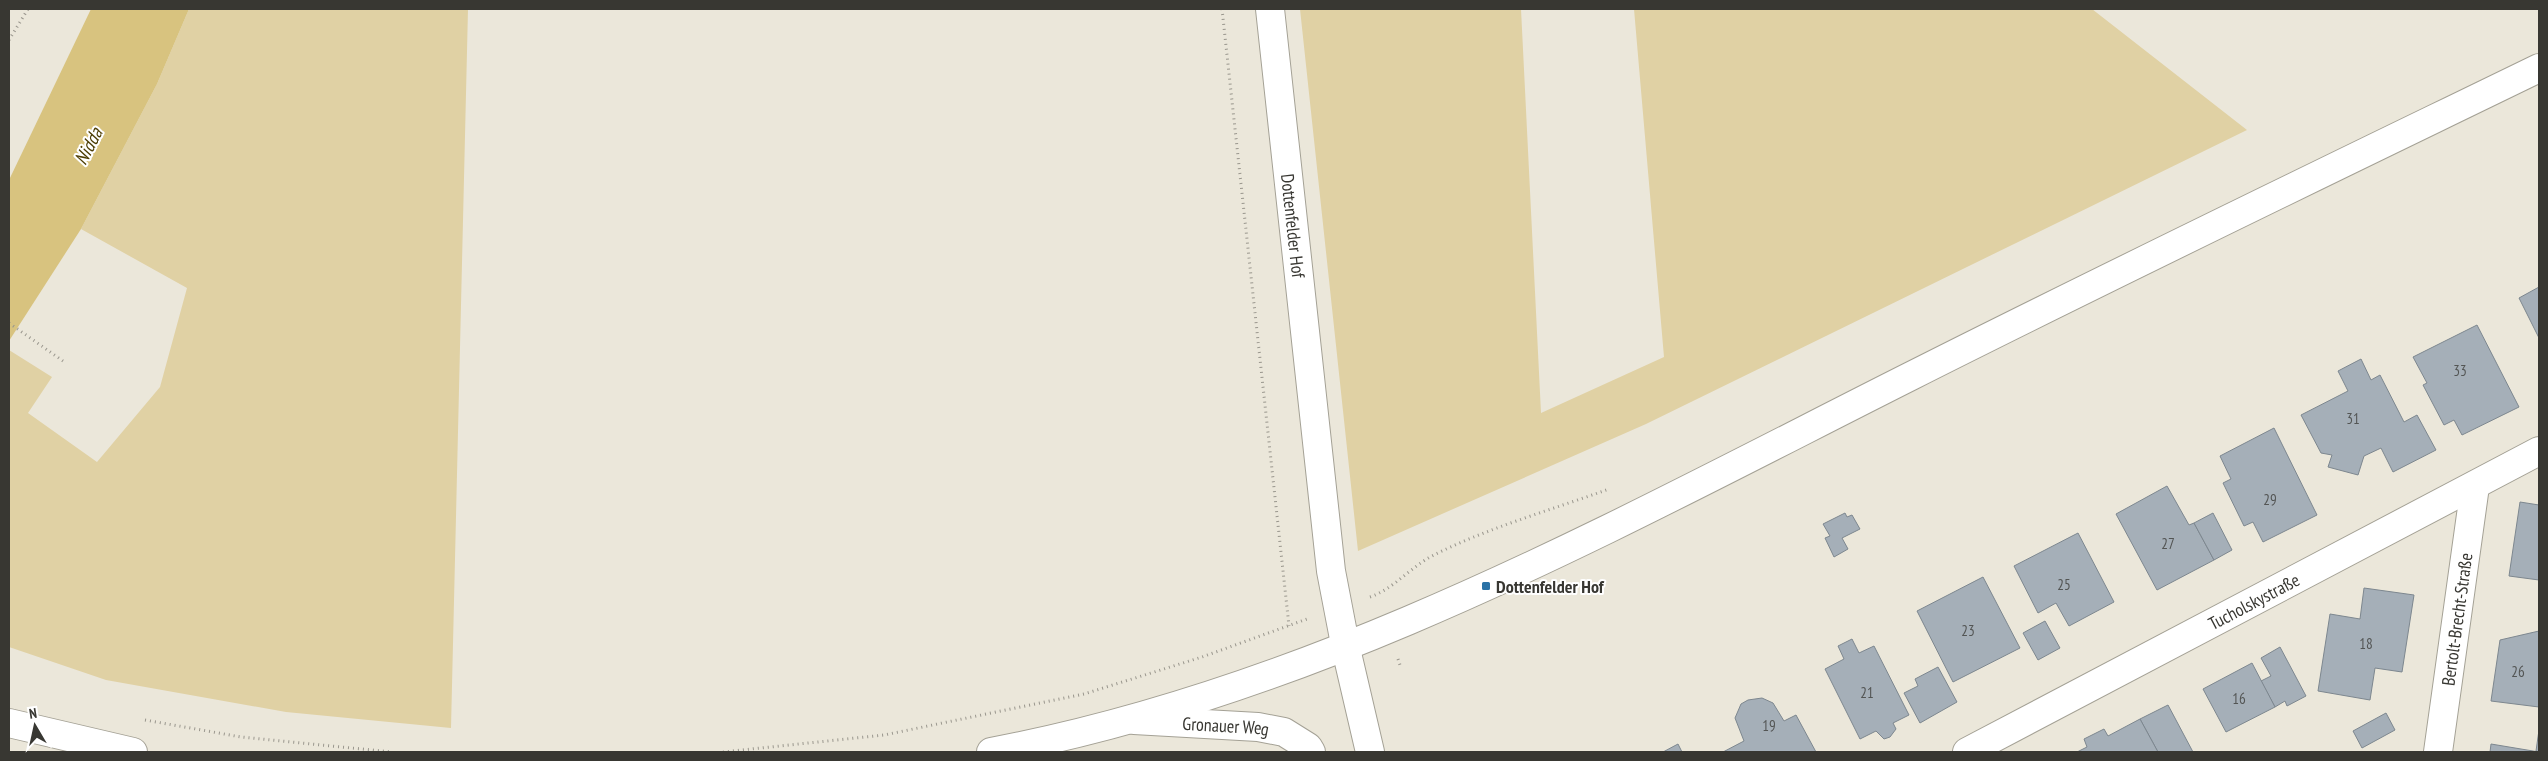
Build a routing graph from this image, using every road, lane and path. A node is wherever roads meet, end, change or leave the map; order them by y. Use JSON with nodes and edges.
{"nodes":[{"id":1,"x":28,"y":9,"type":"edge"},
{"id":2,"x":1222,"y":9,"type":"edge"},
{"id":3,"x":1270,"y":9,"type":"edge"},
{"id":4,"x":9,"y":40,"type":"edge"},
{"id":5,"x":2539,"y":68,"type":"edge"},
{"id":6,"x":9,"y":323,"type":"edge"},
{"id":7,"x":63,"y":361,"type":"dead end"},
{"id":8,"x":2539,"y":451,"type":"edge"},
{"id":9,"x":2475,"y":486,"type":"junction"},
{"id":10,"x":1346,"y":648,"type":"junction"},
{"id":11,"x":139,"y":718,"type":"dead end"},
{"id":12,"x":1134,"y":720,"type":"junction"},
{"id":13,"x":9,"y":724,"type":"edge"},
{"id":14,"x":133,"y":752,"type":"edge"},
{"id":15,"x":392,"y":752,"type":"edge"},
{"id":16,"x":723,"y":752,"type":"edge"},
{"id":17,"x":991,"y":752,"type":"edge"},
{"id":18,"x":1311,"y":752,"type":"edge"},
{"id":19,"x":1370,"y":752,"type":"edge"},
{"id":20,"x":1967,"y":752,"type":"edge"},
{"id":21,"x":2438,"y":752,"type":"edge"}],
"edges":[{"from":1,"to":4,"type":"path"},
{"from":2,"to":16,"type":"path"},
{"from":3,"to":10,"type":"street","name":"Dottenfelder Hof"},
{"from":5,"to":10,"type":"street"},
{"from":6,"to":7,"type":"path"},
{"from":8,"to":9,"type":"street","name":"Tucholskystraße"},
{"from":9,"to":20,"type":"street","name":"Tucholskystraße"},
{"from":9,"to":21,"type":"street","name":"Bertolt-Brecht-Straße"},
{"from":10,"to":12,"type":"street"},
{"from":10,"to":19,"type":"street"},
{"from":11,"to":15,"type":"path"},
{"from":12,"to":17,"type":"street"},
{"from":12,"to":18,"type":"street","name":"Gronauer Weg"},
{"from":13,"to":14,"type":"street"}]}
